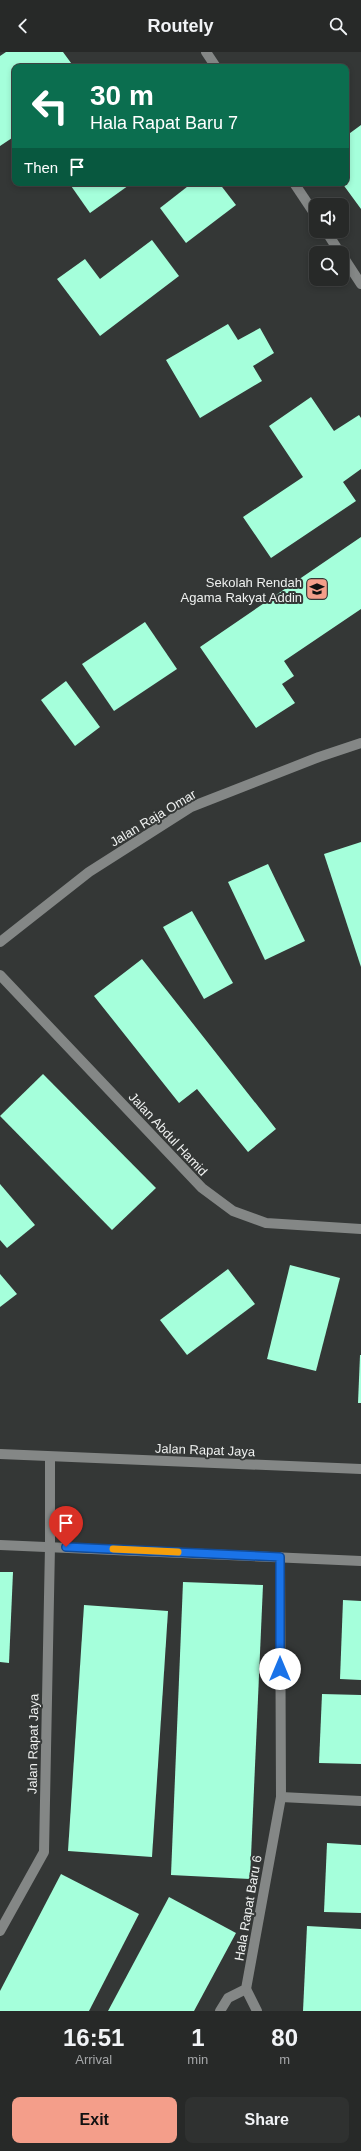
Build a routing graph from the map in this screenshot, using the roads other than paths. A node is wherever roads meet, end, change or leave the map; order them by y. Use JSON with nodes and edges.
{"nodes":[{"id":1,"x":206,"y":52,"type":"edge"},
{"id":2,"x":214,"y":64,"type":"edge"},
{"id":3,"x":296,"y":186,"type":"edge"},
{"id":4,"x":309,"y":206,"type":"edge"},
{"id":5,"x":349,"y":266,"type":"edge"},
{"id":6,"x":361,"y":284,"type":"edge"},
{"id":7,"x":361,"y":743,"type":"edge"},
{"id":8,"x":0,"y":942,"type":"edge"},
{"id":9,"x":0,"y":975,"type":"edge"},
{"id":10,"x":361,"y":1229,"type":"edge"},
{"id":11,"x":0,"y":1454,"type":"edge"},
{"id":12,"x":50,"y":1457,"type":"junction"},
{"id":13,"x":361,"y":1469,"type":"edge"},
{"id":14,"x":0,"y":1545,"type":"edge"},
{"id":15,"x":50,"y":1546,"type":"junction"},
{"id":16,"x":280,"y":1557,"type":"junction"},
{"id":17,"x":361,"y":1561,"type":"edge"},
{"id":18,"x":281,"y":1797,"type":"junction"},
{"id":19,"x":361,"y":1801,"type":"edge"},
{"id":20,"x":0,"y":1931,"type":"edge"},
{"id":21,"x":246,"y":1989,"type":"junction"},
{"id":22,"x":220,"y":2011,"type":"edge"},
{"id":23,"x":257,"y":2011,"type":"edge"}],
"edges":[{"from":1,"to":2,"type":"street"},
{"from":3,"to":4,"type":"street"},
{"from":5,"to":6,"type":"street"},
{"from":7,"to":8,"type":"street","name":"Jalan Raja Omar"},
{"from":9,"to":10,"type":"street","name":"Jalan Abdul Hamid"},
{"from":11,"to":12,"type":"street","name":"Jalan Rapat Jaya"},
{"from":12,"to":13,"type":"street","name":"Jalan Rapat Jaya"},
{"from":12,"to":15,"type":"street","name":"Jalan Rapat Jaya"},
{"from":14,"to":15,"type":"street"},
{"from":15,"to":16,"type":"street"},
{"from":15,"to":20,"type":"street","name":"Jalan Rapat Jaya"},
{"from":16,"to":17,"type":"street"},
{"from":16,"to":18,"type":"street","name":"Hala Rapat Baru 6"},
{"from":18,"to":19,"type":"street"},
{"from":18,"to":21,"type":"street","name":"Hala Rapat Baru 6"},
{"from":21,"to":22,"type":"street"},
{"from":21,"to":23,"type":"street"}]}
